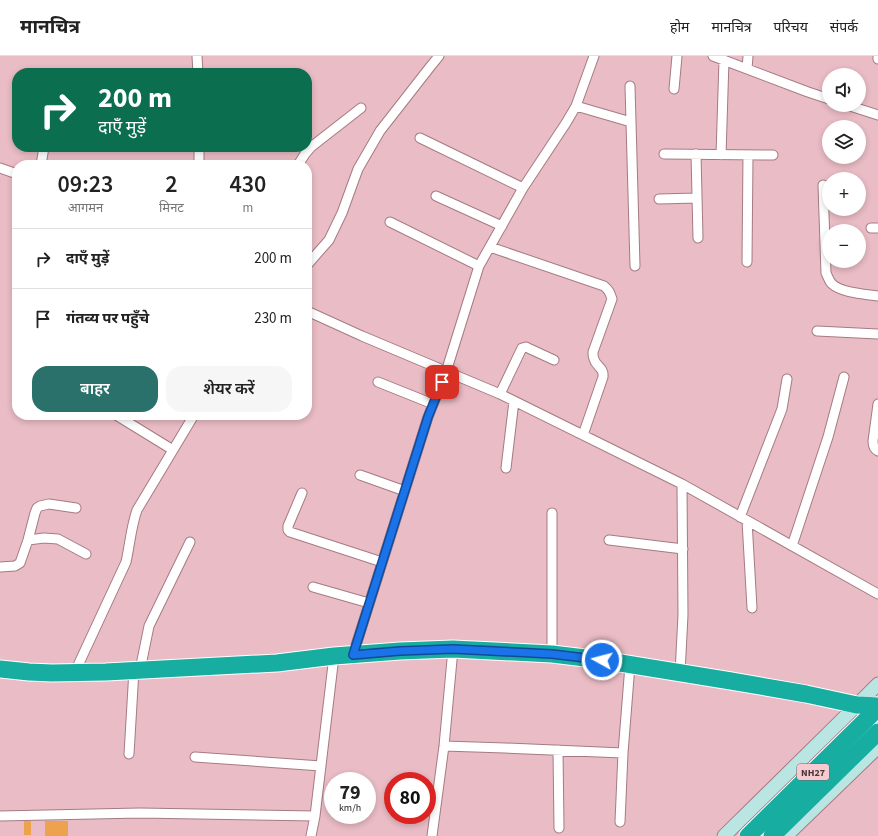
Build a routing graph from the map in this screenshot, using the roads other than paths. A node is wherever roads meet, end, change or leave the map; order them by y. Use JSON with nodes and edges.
{"nodes":[{"id":1,"x":197,"y":56,"type":"edge"},
{"id":2,"x":439,"y":56,"type":"edge"},
{"id":3,"x":594,"y":56,"type":"edge"},
{"id":4,"x":677,"y":56,"type":"edge"},
{"id":5,"x":713,"y":56,"type":"edge"},
{"id":6,"x":748,"y":56,"type":"edge"},
{"id":7,"x":878,"y":56,"type":"edge"},
{"id":8,"x":878,"y":59,"type":"edge"},
{"id":9,"x":724,"y":60,"type":"junction"},
{"id":10,"x":198,"y":68,"type":"edge"},
{"id":11,"x":747,"y":70,"type":"junction"},
{"id":12,"x":630,"y":86,"type":"dead end"},
{"id":13,"x":674,"y":89,"type":"dead end"},
{"id":14,"x":822,"y":97,"type":"edge"},
{"id":15,"x":576,"y":106,"type":"junction"},
{"id":16,"x":361,"y":108,"type":"dead end"},
{"id":17,"x":866,"y":111,"type":"edge"},
{"id":18,"x":878,"y":115,"type":"edge"},
{"id":19,"x":631,"y":122,"type":"junction"},
{"id":20,"x":420,"y":138,"type":"dead end"},
{"id":21,"x":312,"y":146,"type":"edge"},
{"id":22,"x":664,"y":154,"type":"dead end"},
{"id":23,"x":696,"y":154,"type":"junction"},
{"id":24,"x":721,"y":154,"type":"junction"},
{"id":25,"x":748,"y":155,"type":"junction"},
{"id":26,"x":773,"y":155,"type":"dead end"},
{"id":27,"x":0,"y":168,"type":"edge"},
{"id":28,"x":12,"y":172,"type":"edge"},
{"id":29,"x":523,"y":188,"type":"junction"},
{"id":30,"x":436,"y":196,"type":"dead end"},
{"id":31,"x":659,"y":198,"type":"dead end"},
{"id":32,"x":697,"y":198,"type":"junction"},
{"id":33,"x":824,"y":216,"type":"edge"},
{"id":34,"x":390,"y":222,"type":"dead end"},
{"id":35,"x":502,"y":226,"type":"junction"},
{"id":36,"x":698,"y":238,"type":"dead end"},
{"id":37,"x":490,"y":247,"type":"junction"},
{"id":38,"x":312,"y":259,"type":"edge"},
{"id":39,"x":747,"y":262,"type":"dead end"},
{"id":40,"x":479,"y":266,"type":"junction"},
{"id":41,"x":635,"y":266,"type":"dead end"},
{"id":42,"x":878,"y":296,"type":"edge"},
{"id":43,"x":312,"y":313,"type":"edge"},
{"id":44,"x":817,"y":331,"type":"dead end"},
{"id":45,"x":878,"y":334,"type":"edge"},
{"id":46,"x":554,"y":360,"type":"dead end"},
{"id":47,"x":446,"y":372,"type":"junction"},
{"id":48,"x":844,"y":377,"type":"dead end"},
{"id":49,"x":786,"y":379,"type":"dead end"},
{"id":50,"x":378,"y":382,"type":"dead end"},
{"id":51,"x":500,"y":394,"type":"junction"},
{"id":52,"x":514,"y":401,"type":"junction"},
{"id":53,"x":433,"y":404,"type":"junction"},
{"id":54,"x":878,"y":404,"type":"edge"},
{"id":55,"x":124,"y":420,"type":"edge"},
{"id":56,"x":190,"y":420,"type":"edge"},
{"id":57,"x":583,"y":435,"type":"junction"},
{"id":58,"x":168,"y":447,"type":"junction"},
{"id":59,"x":878,"y":451,"type":"edge"},
{"id":60,"x":506,"y":468,"type":"dead end"},
{"id":61,"x":360,"y":475,"type":"dead end"},
{"id":62,"x":682,"y":484,"type":"junction"},
{"id":63,"x":405,"y":490,"type":"junction"},
{"id":64,"x":302,"y":493,"type":"dead end"},
{"id":65,"x":76,"y":508,"type":"dead end"},
{"id":66,"x":552,"y":513,"type":"dead end"},
{"id":67,"x":744,"y":519,"type":"junction"},
{"id":68,"x":28,"y":540,"type":"junction"},
{"id":69,"x":609,"y":540,"type":"dead end"},
{"id":70,"x":190,"y":542,"type":"dead end"},
{"id":71,"x":792,"y":546,"type":"junction"},
{"id":72,"x":683,"y":549,"type":"junction"},
{"id":73,"x":86,"y":554,"type":"dead end"},
{"id":74,"x":382,"y":562,"type":"junction"},
{"id":75,"x":0,"y":567,"type":"edge"},
{"id":76,"x":313,"y":587,"type":"dead end"},
{"id":77,"x":878,"y":594,"type":"edge"},
{"id":78,"x":369,"y":603,"type":"junction"},
{"id":79,"x":752,"y":608,"type":"dead end"},
{"id":80,"x":453,"y":649,"type":"junction"},
{"id":81,"x":552,"y":654,"type":"junction"},
{"id":82,"x":353,"y":655,"type":"junction"},
{"id":83,"x":334,"y":656,"type":"junction"},
{"id":84,"x":630,"y":665,"type":"junction"},
{"id":85,"x":4,"y":669,"type":"edge"},
{"id":86,"x":137,"y":670,"type":"junction"},
{"id":87,"x":680,"y":673,"type":"junction"},
{"id":88,"x":74,"y":674,"type":"junction"},
{"id":89,"x":878,"y":684,"type":"edge"},
{"id":90,"x":857,"y":705,"type":"junction"},
{"id":91,"x":878,"y":707,"type":"edge"},
{"id":92,"x":878,"y":732,"type":"edge"},
{"id":93,"x":444,"y":746,"type":"junction"},
{"id":94,"x":878,"y":747,"type":"edge"},
{"id":95,"x":558,"y":750,"type":"junction"},
{"id":96,"x":623,"y":753,"type":"junction"},
{"id":97,"x":129,"y":754,"type":"dead end"},
{"id":98,"x":195,"y":757,"type":"dead end"},
{"id":99,"x":321,"y":766,"type":"junction"},
{"id":100,"x":0,"y":816,"type":"edge"},
{"id":101,"x":315,"y":816,"type":"junction"},
{"id":102,"x":620,"y":822,"type":"dead end"},
{"id":103,"x":560,"y":828,"type":"dead end"},
{"id":104,"x":311,"y":836,"type":"edge"},
{"id":105,"x":432,"y":836,"type":"edge"},
{"id":106,"x":724,"y":836,"type":"edge"},
{"id":107,"x":748,"y":836,"type":"edge"},
{"id":108,"x":772,"y":836,"type":"edge"},
{"id":109,"x":786,"y":836,"type":"edge"}],
"edges":[{"from":1,"to":10,"type":"street"},
{"from":2,"to":38,"type":"street"},
{"from":3,"to":15,"type":"street"},
{"from":4,"to":13,"type":"street"},
{"from":5,"to":9,"type":"street"},
{"from":6,"to":11,"type":"street"},
{"from":7,"to":8,"type":"street"},
{"from":9,"to":11,"type":"street"},
{"from":9,"to":24,"type":"street"},
{"from":11,"to":14,"type":"street"},
{"from":12,"to":19,"type":"street"},
{"from":15,"to":19,"type":"street"},
{"from":15,"to":29,"type":"street"},
{"from":16,"to":21,"type":"street"},
{"from":17,"to":18,"type":"street"},
{"from":19,"to":41,"type":"street"},
{"from":20,"to":29,"type":"street"},
{"from":22,"to":23,"type":"street"},
{"from":23,"to":24,"type":"street"},
{"from":23,"to":32,"type":"street"},
{"from":24,"to":25,"type":"street"},
{"from":25,"to":26,"type":"street"},
{"from":25,"to":39,"type":"street"},
{"from":27,"to":28,"type":"street"},
{"from":29,"to":35,"type":"street"},
{"from":30,"to":35,"type":"street"},
{"from":31,"to":32,"type":"street"},
{"from":32,"to":36,"type":"street"},
{"from":33,"to":42,"type":"street"},
{"from":34,"to":40,"type":"street"},
{"from":35,"to":37,"type":"street"},
{"from":37,"to":40,"type":"street"},
{"from":37,"to":57,"type":"street"},
{"from":40,"to":47,"type":"street"},
{"from":43,"to":47,"type":"street"},
{"from":44,"to":45,"type":"street"},
{"from":46,"to":51,"type":"street"},
{"from":47,"to":51,"type":"street"},
{"from":47,"to":53,"type":"street"},
{"from":48,"to":71,"type":"street"},
{"from":49,"to":67,"type":"street"},
{"from":50,"to":53,"type":"street"},
{"from":51,"to":52,"type":"street"},
{"from":52,"to":57,"type":"street"},
{"from":52,"to":60,"type":"street"},
{"from":53,"to":63,"type":"street"},
{"from":54,"to":59,"type":"street"},
{"from":55,"to":58,"type":"street"},
{"from":56,"to":58,"type":"street"},
{"from":57,"to":62,"type":"street"},
{"from":58,"to":88,"type":"street"},
{"from":61,"to":63,"type":"street"},
{"from":62,"to":67,"type":"street"},
{"from":62,"to":72,"type":"street"},
{"from":63,"to":74,"type":"street"},
{"from":64,"to":74,"type":"street"},
{"from":65,"to":68,"type":"street"},
{"from":66,"to":81,"type":"street"},
{"from":67,"to":71,"type":"street"},
{"from":67,"to":79,"type":"street"},
{"from":68,"to":73,"type":"street"},
{"from":68,"to":75,"type":"street"},
{"from":69,"to":72,"type":"street"},
{"from":70,"to":86,"type":"street"},
{"from":71,"to":77,"type":"street"},
{"from":72,"to":87,"type":"street"},
{"from":74,"to":78,"type":"street"},
{"from":76,"to":78,"type":"street"},
{"from":78,"to":82,"type":"street"},
{"from":80,"to":81,"type":"highway"},
{"from":80,"to":82,"type":"highway"},
{"from":80,"to":93,"type":"street"},
{"from":81,"to":84,"type":"highway"},
{"from":82,"to":83,"type":"highway"},
{"from":83,"to":86,"type":"highway"},
{"from":83,"to":99,"type":"street"},
{"from":84,"to":87,"type":"highway"},
{"from":84,"to":96,"type":"street"},
{"from":85,"to":88,"type":"highway"},
{"from":86,"to":88,"type":"highway"},
{"from":86,"to":97,"type":"street"},
{"from":87,"to":90,"type":"highway"},
{"from":89,"to":90,"type":"street"},
{"from":90,"to":91,"type":"highway"},
{"from":90,"to":106,"type":"street"},
{"from":91,"to":107,"type":"highway","number":"NH27"},
{"from":92,"to":108,"type":"highway","number":"NH27"},
{"from":93,"to":95,"type":"street"},
{"from":93,"to":105,"type":"street"},
{"from":94,"to":109,"type":"street"},
{"from":95,"to":96,"type":"street"},
{"from":95,"to":103,"type":"street"},
{"from":96,"to":102,"type":"street"},
{"from":98,"to":99,"type":"street"},
{"from":99,"to":101,"type":"street"},
{"from":100,"to":101,"type":"street"},
{"from":101,"to":104,"type":"street"}]}
